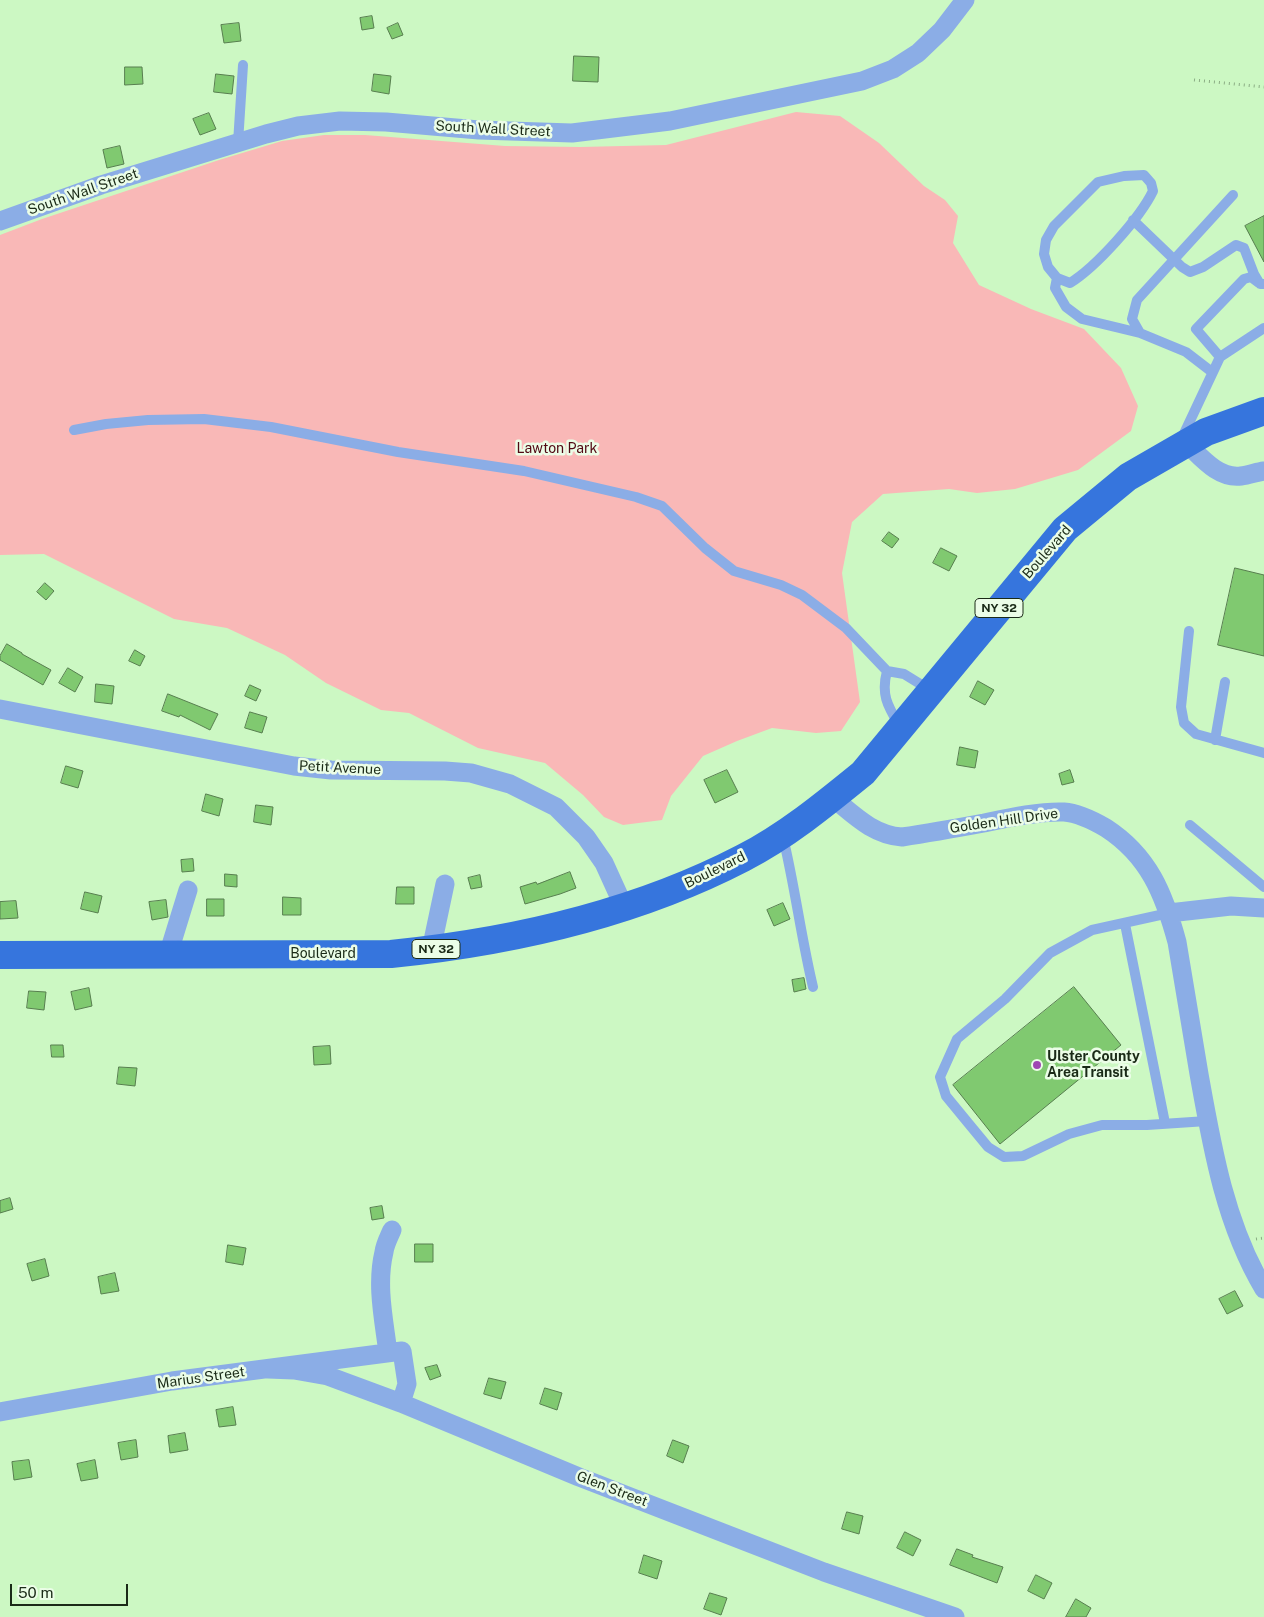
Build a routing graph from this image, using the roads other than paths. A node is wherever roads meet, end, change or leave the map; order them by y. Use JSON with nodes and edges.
{"nodes":[{"id":1,"x":965,"y":0,"type":"edge"},
{"id":2,"x":243,"y":65,"type":"dead end"},
{"id":3,"x":238,"y":142,"type":"junction"},
{"id":4,"x":1233,"y":195,"type":"dead end"},
{"id":5,"x":1133,"y":220,"type":"junction"},
{"id":6,"x":0,"y":221,"type":"edge"},
{"id":7,"x":1175,"y":259,"type":"junction"},
{"id":8,"x":1057,"y":278,"type":"junction"},
{"id":9,"x":1263,"y":286,"type":"edge"},
{"id":10,"x":1264,"y":328,"type":"edge"},
{"id":11,"x":1140,"y":332,"type":"junction"},
{"id":12,"x":1220,"y":357,"type":"junction"},
{"id":13,"x":1212,"y":372,"type":"junction"},
{"id":14,"x":1264,"y":411,"type":"edge"},
{"id":15,"x":74,"y":430,"type":"dead end"},
{"id":16,"x":1182,"y":445,"type":"junction"},
{"id":17,"x":1264,"y":471,"type":"edge"},
{"id":18,"x":1189,"y":631,"type":"dead end"},
{"id":19,"x":887,"y":671,"type":"junction"},
{"id":20,"x":1225,"y":682,"type":"dead end"},
{"id":21,"x":931,"y":691,"type":"junction"},
{"id":22,"x":0,"y":708,"type":"edge"},
{"id":23,"x":901,"y":727,"type":"junction"},
{"id":24,"x":1215,"y":740,"type":"junction"},
{"id":25,"x":1264,"y":754,"type":"edge"},
{"id":26,"x":833,"y":798,"type":"junction"},
{"id":27,"x":1190,"y":825,"type":"dead end"},
{"id":28,"x":783,"y":834,"type":"junction"},
{"id":29,"x":446,"y":884,"type":"dead end"},
{"id":30,"x":1264,"y":887,"type":"edge"},
{"id":31,"x":188,"y":890,"type":"dead end"},
{"id":32,"x":624,"y":907,"type":"junction"},
{"id":33,"x":1264,"y":908,"type":"edge"},
{"id":34,"x":1169,"y":913,"type":"junction"},
{"id":35,"x":1125,"y":924,"type":"junction"},
{"id":36,"x":431,"y":950,"type":"junction"},
{"id":37,"x":0,"y":955,"type":"edge"},
{"id":38,"x":168,"y":955,"type":"junction"},
{"id":39,"x":813,"y":987,"type":"dead end"},
{"id":40,"x":1207,"y":1121,"type":"junction"},
{"id":41,"x":1165,"y":1124,"type":"junction"},
{"id":42,"x":392,"y":1230,"type":"dead end"},
{"id":43,"x":1264,"y":1289,"type":"edge"},
{"id":44,"x":395,"y":1352,"type":"junction"},
{"id":45,"x":268,"y":1369,"type":"junction"},
{"id":46,"x":401,"y":1403,"type":"junction"},
{"id":47,"x":0,"y":1412,"type":"edge"},
{"id":48,"x":955,"y":1617,"type":"edge"}],
"edges":[{"from":1,"to":3,"type":"street","name":"South Wall Street"},
{"from":2,"to":3,"type":"lane"},
{"from":3,"to":6,"type":"street","name":"South Wall Street"},
{"from":4,"to":7,"type":"lane"},
{"from":5,"to":7,"type":"lane"},
{"from":5,"to":8,"type":"lane"},
{"from":5,"to":8,"type":"lane"},
{"from":7,"to":9,"type":"lane"},
{"from":7,"to":11,"type":"lane"},
{"from":8,"to":11,"type":"lane"},
{"from":9,"to":12,"type":"lane"},
{"from":10,"to":12,"type":"lane"},
{"from":11,"to":13,"type":"lane"},
{"from":12,"to":13,"type":"lane"},
{"from":13,"to":16,"type":"lane"},
{"from":14,"to":16,"type":"main road","name":"Boulevard","number":"NY 32"},
{"from":15,"to":19,"type":"lane"},
{"from":16,"to":17,"type":"street"},
{"from":16,"to":21,"type":"main road","name":"Boulevard","number":"NY 32"},
{"from":18,"to":24,"type":"lane"},
{"from":19,"to":21,"type":"lane"},
{"from":19,"to":23,"type":"lane"},
{"from":20,"to":24,"type":"lane"},
{"from":21,"to":23,"type":"main road","name":"Boulevard","number":"NY 32"},
{"from":22,"to":32,"type":"street","name":"Petit Avenue"},
{"from":23,"to":26,"type":"main road","name":"Boulevard","number":"NY 32"},
{"from":24,"to":25,"type":"lane"},
{"from":26,"to":28,"type":"main road","name":"Boulevard","number":"NY 32"},
{"from":26,"to":34,"type":"street","name":"Golden Hill Drive"},
{"from":27,"to":30,"type":"lane"},
{"from":28,"to":32,"type":"main road","name":"Boulevard","number":"NY 32"},
{"from":28,"to":39,"type":"lane"},
{"from":29,"to":36,"type":"street"},
{"from":31,"to":38,"type":"street"},
{"from":32,"to":36,"type":"main road","name":"Boulevard","number":"NY 32"},
{"from":33,"to":34,"type":"street"},
{"from":34,"to":35,"type":"lane"},
{"from":34,"to":40,"type":"street","name":"Golden Hill Drive"},
{"from":35,"to":41,"type":"lane"},
{"from":35,"to":41,"type":"lane"},
{"from":36,"to":38,"type":"main road","name":"Boulevard","number":"NY 32"},
{"from":37,"to":38,"type":"main road","name":"Boulevard","number":"NY 32"},
{"from":40,"to":41,"type":"lane"},
{"from":40,"to":43,"type":"street","name":"Golden Hill Drive"},
{"from":42,"to":44,"type":"street"},
{"from":44,"to":45,"type":"street","name":"Marius Street"},
{"from":44,"to":46,"type":"street"},
{"from":45,"to":46,"type":"street","name":"Glen Street"},
{"from":45,"to":47,"type":"street","name":"Marius Street"},
{"from":46,"to":48,"type":"street","name":"Glen Street"}]}
